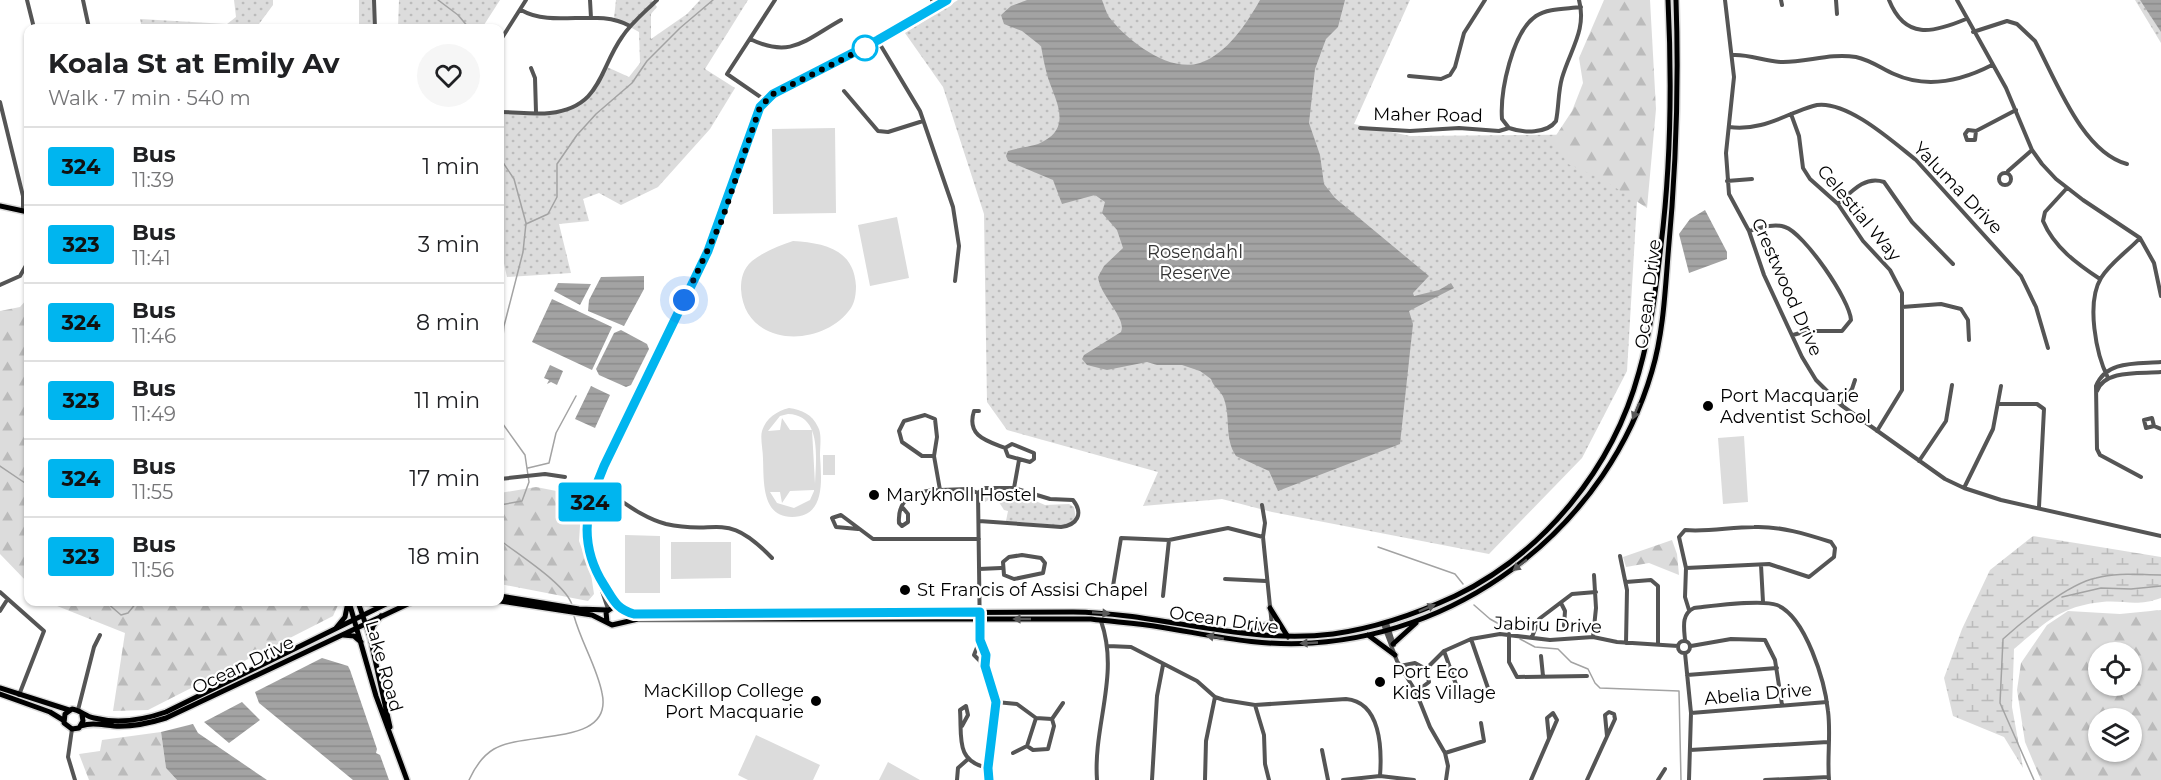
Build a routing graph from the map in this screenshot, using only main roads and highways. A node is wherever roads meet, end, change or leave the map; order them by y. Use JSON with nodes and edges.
{"nodes":[{"id":1,"x":1668,"y":0,"type":"edge"},
{"id":2,"x":1676,"y":0,"type":"edge"},
{"id":3,"x":0,"y":206,"type":"edge"},
{"id":4,"x":24,"y":211,"type":"edge"},
{"id":5,"x":1639,"y":374,"type":"junction"},
{"id":6,"x":1649,"y":379,"type":"junction"},
{"id":7,"x":504,"y":597,"type":"edge"},
{"id":8,"x":504,"y":601,"type":"edge"},
{"id":9,"x":348,"y":606,"type":"edge"},
{"id":10,"x":350,"y":606,"type":"edge"},
{"id":11,"x":359,"y":606,"type":"edge"},
{"id":12,"x":381,"y":606,"type":"edge"},
{"id":13,"x":401,"y":606,"type":"edge"},
{"id":14,"x":560,"y":608,"type":"junction"},
{"id":15,"x":620,"y":608,"type":"junction"},
{"id":16,"x":1270,"y":608,"type":"road end"},
{"id":17,"x":607,"y":609,"type":"junction"},
{"id":18,"x":580,"y":611,"type":"junction"},
{"id":19,"x":384,"y":612,"type":"junction"},
{"id":20,"x":364,"y":619,"type":"junction"},
{"id":21,"x":1420,"y":620,"type":"junction"},
{"id":22,"x":356,"y":622,"type":"junction"},
{"id":23,"x":621,"y":622,"type":"junction"},
{"id":24,"x":608,"y":623,"type":"junction"},
{"id":25,"x":1271,"y":623,"type":"road end"},
{"id":26,"x":337,"y":632,"type":"junction"},
{"id":27,"x":1240,"y":634,"type":"junction"},
{"id":28,"x":1368,"y":635,"type":"junction"},
{"id":29,"x":370,"y":637,"type":"junction"},
{"id":30,"x":1273,"y":637,"type":"junction"},
{"id":31,"x":1288,"y":637,"type":"junction"},
{"id":32,"x":363,"y":643,"type":"junction"},
{"id":33,"x":1274,"y":644,"type":"junction"},
{"id":34,"x":1393,"y":644,"type":"road end"},
{"id":35,"x":1395,"y":655,"type":"road end"},
{"id":36,"x":0,"y":688,"type":"edge"},
{"id":37,"x":0,"y":694,"type":"edge"},
{"id":38,"x":69,"y":710,"type":"junction"},
{"id":39,"x":80,"y":712,"type":"junction"},
{"id":40,"x":63,"y":720,"type":"junction"},
{"id":41,"x":81,"y":726,"type":"junction"},
{"id":42,"x":392,"y":738,"type":"junction"},
{"id":43,"x":407,"y":780,"type":"edge"}],
"edges":[{"from":1,"to":5,"type":"main road","name":"Ocean Drive"},
{"from":2,"to":6,"type":"main road","name":"Ocean Drive"},
{"from":3,"to":4,"type":"main road"},
{"from":5,"to":6,"type":"main road"},
{"from":31,"to":5,"type":"main road","name":"Ocean Drive","one_way":true},
{"from":6,"to":21,"type":"main road","name":"Ocean Drive","one_way":true},
{"from":7,"to":14,"type":"main road"},
{"from":8,"to":14,"type":"main road"},
{"from":9,"to":26,"type":"main road"},
{"from":10,"to":22,"type":"main road","name":"Lake Road"},
{"from":11,"to":20,"type":"main road","name":"Lake Road"},
{"from":12,"to":20,"type":"main road","name":"Ocean Drive"},
{"from":13,"to":19,"type":"main road","name":"Ocean Drive"},
{"from":14,"to":18,"type":"main road"},
{"from":15,"to":17,"type":"main road"},
{"from":15,"to":23,"type":"main road"},
{"from":15,"to":27,"type":"main road","name":"Ocean Drive","one_way":true},
{"from":16,"to":31,"type":"main road"},
{"from":17,"to":18,"type":"main road"},
{"from":17,"to":24,"type":"main road"},
{"from":18,"to":24,"type":"main road"},
{"from":19,"to":20,"type":"main road","name":"Ocean Drive"},
{"from":19,"to":29,"type":"main road"},
{"from":20,"to":22,"type":"main road","name":"Ocean Drive"},
{"from":20,"to":29,"type":"main road","name":"Lake Road"},
{"from":21,"to":28,"type":"main road","name":"Ocean Drive"},
{"from":21,"to":34,"type":"main road"},
{"from":22,"to":26,"type":"main road","name":"Ocean Drive"},
{"from":22,"to":32,"type":"main road","name":"Lake Road"},
{"from":23,"to":24,"type":"main road"},
{"from":33,"to":23,"type":"main road","name":"Ocean Drive","one_way":true},
{"from":25,"to":27,"type":"main road"},
{"from":26,"to":32,"type":"main road"},
{"from":26,"to":39,"type":"main road","name":"Ocean Drive"},
{"from":26,"to":41,"type":"main road","name":"Ocean Drive"},
{"from":27,"to":30,"type":"main road","name":"Ocean Drive"},
{"from":28,"to":33,"type":"main road","name":"Ocean Drive","one_way":true},
{"from":28,"to":35,"type":"main road"},
{"from":29,"to":42,"type":"main road","name":"Lake Road"},
{"from":30,"to":31,"type":"main road","name":"Ocean Drive"},
{"from":30,"to":33,"type":"main road"},
{"from":32,"to":42,"type":"main road","name":"Lake Road"},
{"from":36,"to":38,"type":"main road"},
{"from":37,"to":40,"type":"main road"},
{"from":38,"to":39,"type":"main road"},
{"from":38,"to":40,"type":"main road"},
{"from":39,"to":41,"type":"main road"},
{"from":40,"to":41,"type":"main road"},
{"from":42,"to":43,"type":"main road","name":"Lake Road"}]}
